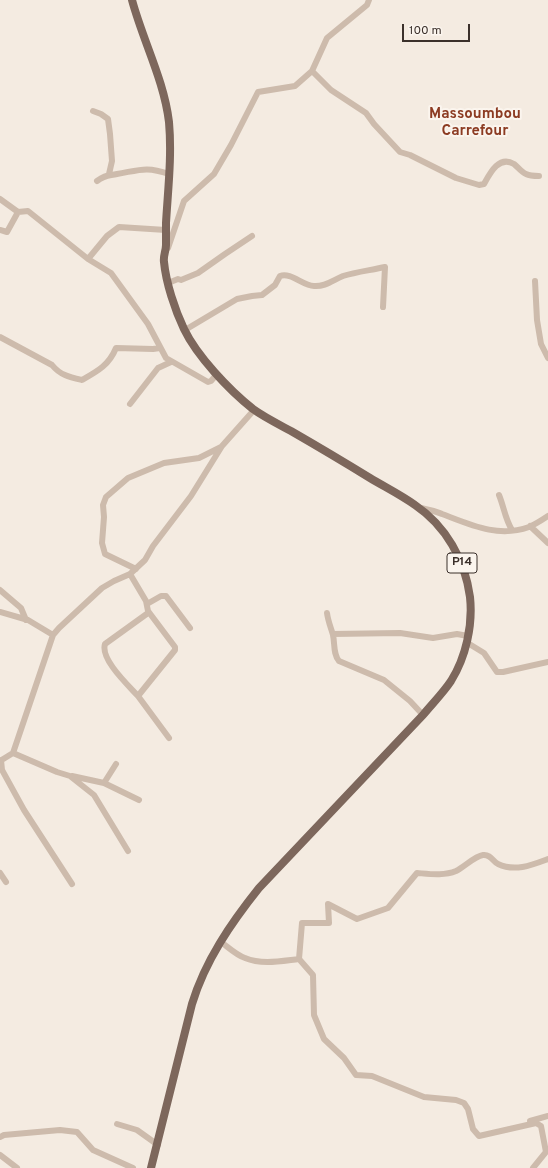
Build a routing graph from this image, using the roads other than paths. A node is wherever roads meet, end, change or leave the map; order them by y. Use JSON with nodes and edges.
{"nodes":[{"id":1,"x":132,"y":0,"type":"edge"},
{"id":2,"x":369,"y":0,"type":"edge"},
{"id":3,"x":312,"y":71,"type":"junction"},
{"id":4,"x":93,"y":112,"type":"dead end"},
{"id":5,"x":109,"y":174,"type":"junction"},
{"id":6,"x":169,"y":174,"type":"junction"},
{"id":7,"x":539,"y":176,"type":"dead end"},
{"id":8,"x":97,"y":181,"type":"dead end"},
{"id":9,"x":0,"y":199,"type":"edge"},
{"id":10,"x":18,"y":212,"type":"junction"},
{"id":11,"x":0,"y":230,"type":"edge"},
{"id":12,"x":166,"y":230,"type":"junction"},
{"id":13,"x":252,"y":236,"type":"dead end"},
{"id":14,"x":88,"y":259,"type":"junction"},
{"id":15,"x":163,"y":260,"type":"junction"},
{"id":16,"x":535,"y":281,"type":"dead end"},
{"id":17,"x":168,"y":283,"type":"junction"},
{"id":18,"x":383,"y":307,"type":"dead end"},
{"id":19,"x":184,"y":330,"type":"junction"},
{"id":20,"x":0,"y":337,"type":"edge"},
{"id":21,"x":160,"y":348,"type":"junction"},
{"id":22,"x":548,"y":358,"type":"edge"},
{"id":23,"x":171,"y":362,"type":"junction"},
{"id":24,"x":217,"y":374,"type":"junction"},
{"id":25,"x":130,"y":404,"type":"dead end"},
{"id":26,"x":254,"y":410,"type":"junction"},
{"id":27,"x":222,"y":446,"type":"junction"},
{"id":28,"x":499,"y":495,"type":"dead end"},
{"id":29,"x":416,"y":506,"type":"junction"},
{"id":30,"x":548,"y":516,"type":"edge"},
{"id":31,"x":530,"y":526,"type":"junction"},
{"id":32,"x":512,"y":530,"type":"junction"},
{"id":33,"x":548,"y":543,"type":"edge"},
{"id":34,"x":136,"y":569,"type":"junction"},
{"id":35,"x":130,"y":574,"type":"junction"},
{"id":36,"x":0,"y":590,"type":"edge"},
{"id":37,"x":147,"y":604,"type":"junction"},
{"id":38,"x":0,"y":612,"type":"edge"},
{"id":39,"x":148,"y":613,"type":"junction"},
{"id":40,"x":327,"y":613,"type":"dead end"},
{"id":41,"x":26,"y":620,"type":"junction"},
{"id":42,"x":190,"y":628,"type":"dead end"},
{"id":43,"x":333,"y":634,"type":"junction"},
{"id":44,"x":54,"y":635,"type":"junction"},
{"id":45,"x":467,"y":639,"type":"junction"},
{"id":46,"x":548,"y":662,"type":"edge"},
{"id":47,"x":138,"y":696,"type":"junction"},
{"id":48,"x":423,"y":715,"type":"junction"},
{"id":49,"x":168,"y":738,"type":"dead end"},
{"id":50,"x":13,"y":753,"type":"junction"},
{"id":51,"x":1,"y":761,"type":"edge"},
{"id":52,"x":116,"y":764,"type":"dead end"},
{"id":53,"x":70,"y":776,"type":"junction"},
{"id":54,"x":104,"y":783,"type":"junction"},
{"id":55,"x":138,"y":800,"type":"dead end"},
{"id":56,"x":128,"y":851,"type":"dead end"},
{"id":57,"x":548,"y":859,"type":"edge"},
{"id":58,"x":0,"y":874,"type":"edge"},
{"id":59,"x":6,"y":882,"type":"dead end"},
{"id":60,"x":72,"y":884,"type":"dead end"},
{"id":61,"x":221,"y":942,"type":"junction"},
{"id":62,"x":299,"y":959,"type":"junction"},
{"id":63,"x":548,"y":1116,"type":"edge"},
{"id":64,"x":117,"y":1124,"type":"dead end"},
{"id":65,"x":479,"y":1136,"type":"junction"},
{"id":66,"x":0,"y":1137,"type":"edge"},
{"id":67,"x":158,"y":1145,"type":"junction"},
{"id":68,"x":0,"y":1155,"type":"edge"},
{"id":69,"x":17,"y":1168,"type":"edge"},
{"id":70,"x":133,"y":1168,"type":"edge"},
{"id":71,"x":152,"y":1168,"type":"edge"},
{"id":72,"x":533,"y":1168,"type":"edge"}],
"edges":[{"from":1,"to":6,"type":"main road","number":"P14"},
{"from":2,"to":3,"type":"street"},
{"from":3,"to":7,"type":"street"},
{"from":3,"to":15,"type":"street"},
{"from":4,"to":5,"type":"street"},
{"from":5,"to":6,"type":"street"},
{"from":5,"to":8,"type":"street"},
{"from":6,"to":12,"type":"main road","number":"P14"},
{"from":9,"to":10,"type":"street"},
{"from":10,"to":11,"type":"street"},
{"from":10,"to":14,"type":"street"},
{"from":12,"to":14,"type":"street"},
{"from":12,"to":15,"type":"main road","number":"P14"},
{"from":13,"to":17,"type":"street"},
{"from":14,"to":21,"type":"street"},
{"from":15,"to":17,"type":"main road","number":"P14"},
{"from":16,"to":22,"type":"street"},
{"from":17,"to":19,"type":"main road","number":"P14"},
{"from":18,"to":19,"type":"street"},
{"from":19,"to":24,"type":"main road","number":"P14"},
{"from":20,"to":21,"type":"street"},
{"from":21,"to":23,"type":"street"},
{"from":23,"to":24,"type":"street"},
{"from":23,"to":25,"type":"street"},
{"from":24,"to":26,"type":"main road","number":"P14"},
{"from":26,"to":27,"type":"street"},
{"from":26,"to":29,"type":"main road","number":"P14"},
{"from":27,"to":34,"type":"street"},
{"from":27,"to":34,"type":"street"},
{"from":28,"to":32,"type":"street"},
{"from":29,"to":32,"type":"street"},
{"from":29,"to":45,"type":"main road","number":"P14"},
{"from":30,"to":31,"type":"street"},
{"from":31,"to":32,"type":"street"},
{"from":31,"to":33,"type":"street"},
{"from":34,"to":35,"type":"street"},
{"from":35,"to":37,"type":"street"},
{"from":35,"to":44,"type":"street"},
{"from":36,"to":41,"type":"street"},
{"from":37,"to":39,"type":"street"},
{"from":37,"to":42,"type":"street"},
{"from":38,"to":41,"type":"street"},
{"from":39,"to":47,"type":"street"},
{"from":39,"to":47,"type":"street"},
{"from":40,"to":43,"type":"street"},
{"from":41,"to":44,"type":"street"},
{"from":43,"to":45,"type":"street"},
{"from":43,"to":48,"type":"street"},
{"from":44,"to":50,"type":"street"},
{"from":45,"to":46,"type":"street"},
{"from":45,"to":48,"type":"main road","number":"P14"},
{"from":47,"to":49,"type":"street"},
{"from":48,"to":61,"type":"main road","number":"P14"},
{"from":50,"to":51,"type":"street"},
{"from":50,"to":53,"type":"street"},
{"from":51,"to":60,"type":"street"},
{"from":52,"to":54,"type":"street"},
{"from":53,"to":54,"type":"street"},
{"from":53,"to":56,"type":"street"},
{"from":54,"to":55,"type":"street"},
{"from":57,"to":62,"type":"street"},
{"from":58,"to":59,"type":"street"},
{"from":61,"to":62,"type":"street"},
{"from":61,"to":67,"type":"main road","number":"P14"},
{"from":62,"to":65,"type":"street"},
{"from":63,"to":65,"type":"street"},
{"from":64,"to":67,"type":"street"},
{"from":65,"to":72,"type":"street"},
{"from":66,"to":70,"type":"street"},
{"from":67,"to":71,"type":"main road","number":"P14"},
{"from":68,"to":69,"type":"street"}]}
